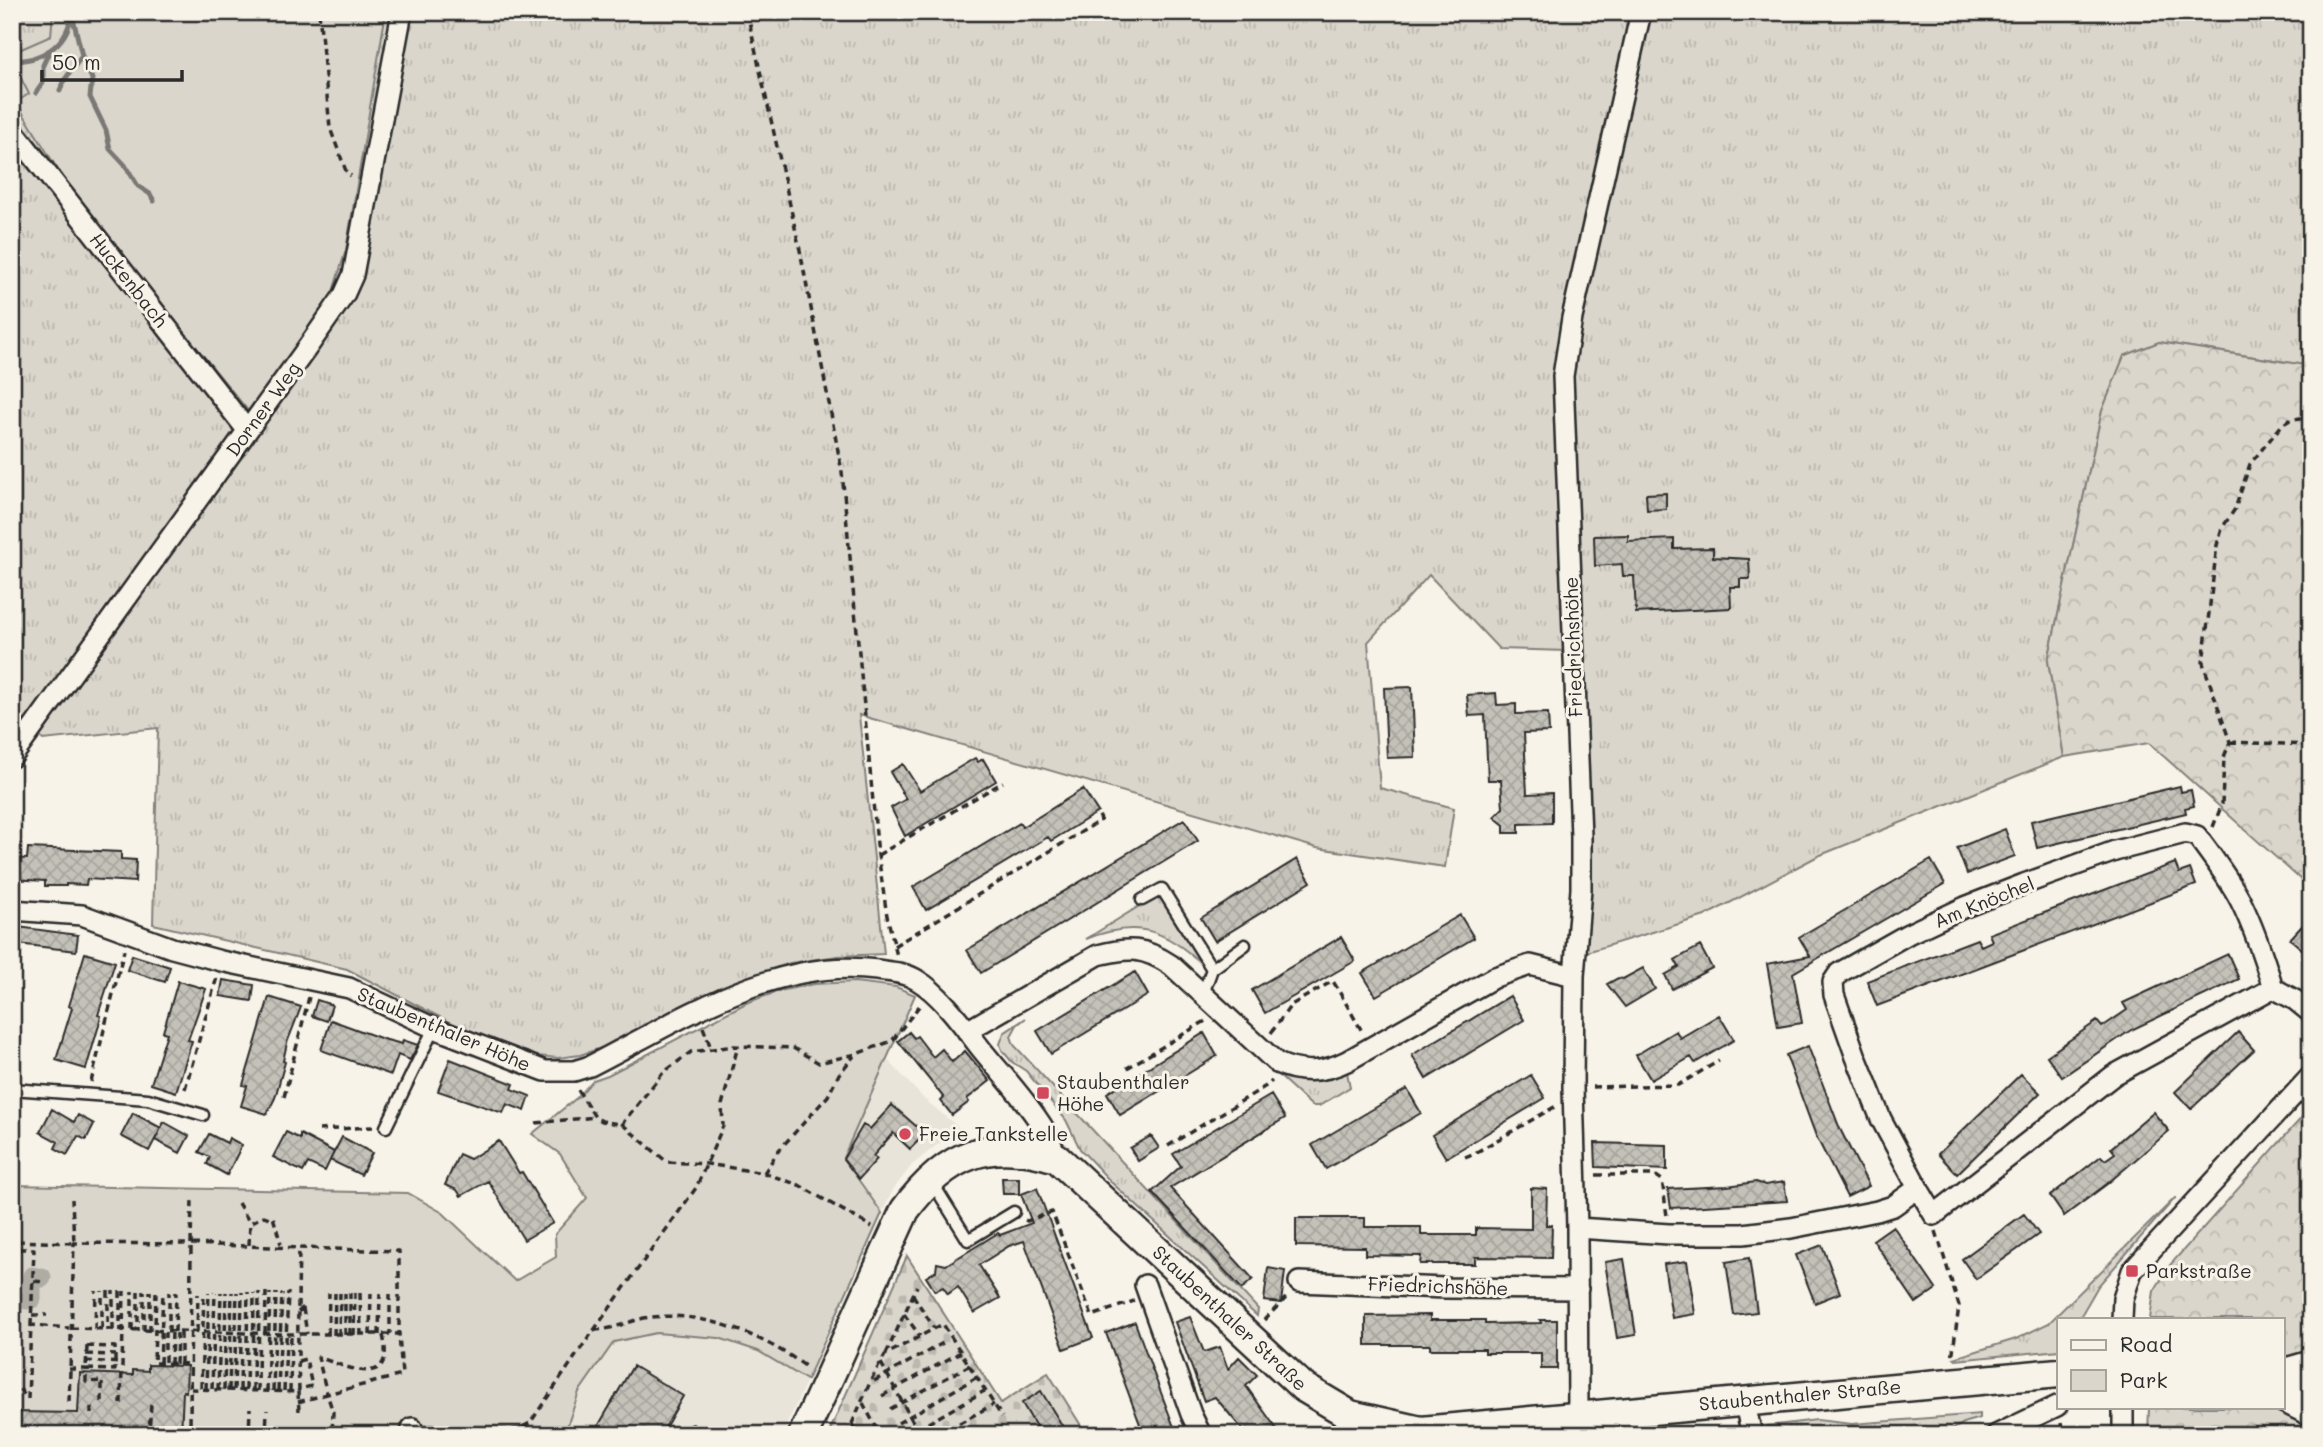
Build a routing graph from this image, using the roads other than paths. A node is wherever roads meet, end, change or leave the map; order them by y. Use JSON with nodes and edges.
{"nodes":[{"id":1,"x":402,"y":12,"type":"edge"},
{"id":2,"x":1641,"y":12,"type":"edge"},
{"id":3,"x":12,"y":129,"type":"edge"},
{"id":4,"x":247,"y":430,"type":"junction"},
{"id":5,"x":12,"y":757,"type":"edge"},
{"id":6,"x":1143,"y":900,"type":"dead end"},
{"id":7,"x":12,"y":909,"type":"edge"},
{"id":8,"x":1245,"y":946,"type":"dead end"},
{"id":9,"x":1212,"y":969,"type":"junction"},
{"id":10,"x":1574,"y":976,"type":"junction"},
{"id":11,"x":2273,"y":988,"type":"junction"},
{"id":12,"x":1202,"y":995,"type":"junction"},
{"id":13,"x":2311,"y":1013,"type":"edge"},
{"id":14,"x":434,"y":1028,"type":"junction"},
{"id":15,"x":967,"y":1031,"type":"junction"},
{"id":16,"x":2311,"y":1076,"type":"edge"},
{"id":17,"x":12,"y":1089,"type":"edge"},
{"id":18,"x":203,"y":1115,"type":"dead end"},
{"id":19,"x":386,"y":1127,"type":"road end"},
{"id":20,"x":1057,"y":1158,"type":"junction"},
{"id":21,"x":930,"y":1179,"type":"junction"},
{"id":22,"x":1918,"y":1188,"type":"junction"},
{"id":23,"x":1014,"y":1212,"type":"road end"},
{"id":24,"x":1577,"y":1228,"type":"junction"},
{"id":25,"x":1299,"y":1282,"type":"road end"},
{"id":26,"x":1578,"y":1289,"type":"junction"},
{"id":27,"x":1147,"y":1290,"type":"road end"},
{"id":28,"x":2122,"y":1318,"type":"edge"},
{"id":29,"x":2311,"y":1369,"type":"edge"},
{"id":30,"x":2057,"y":1373,"type":"edge"},
{"id":31,"x":2284,"y":1377,"type":"edge"},
{"id":32,"x":2284,"y":1387,"type":"edge"},
{"id":33,"x":2311,"y":1390,"type":"edge"},
{"id":34,"x":2284,"y":1396,"type":"edge"},
{"id":35,"x":1744,"y":1400,"type":"junction"},
{"id":36,"x":2057,"y":1406,"type":"dead end"},
{"id":37,"x":2123,"y":1408,"type":"edge"},
{"id":38,"x":2311,"y":1410,"type":"edge"},
{"id":39,"x":1578,"y":1415,"type":"junction"},
{"id":40,"x":803,"y":1435,"type":"edge"},
{"id":41,"x":1201,"y":1435,"type":"edge"},
{"id":42,"x":1752,"y":1435,"type":"edge"},
{"id":43,"x":1996,"y":1435,"type":"edge"},
{"id":44,"x":2123,"y":1435,"type":"edge"}],
"edges":[{"from":1,"to":4,"type":"street","name":"Dorner Weg"},
{"from":2,"to":10,"type":"street","name":"Friedrichshöhe"},
{"from":3,"to":4,"type":"street","name":"Huckenbach"},
{"from":4,"to":5,"type":"street","name":"Dorner Weg"},
{"from":6,"to":9,"type":"lane"},
{"from":7,"to":14,"type":"street","name":"Staubenthaler Höhe"},
{"from":8,"to":9,"type":"lane"},
{"from":9,"to":12,"type":"lane"},
{"from":10,"to":12,"type":"street"},
{"from":10,"to":24,"type":"street","name":"Friedrichshöhe"},
{"from":11,"to":13,"type":"street"},
{"from":11,"to":22,"type":"street","name":"Am Knöchel"},
{"from":11,"to":22,"type":"street","name":"Am Knöchel"},
{"from":12,"to":15,"type":"street"},
{"from":14,"to":15,"type":"street","name":"Staubenthaler Höhe"},
{"from":14,"to":19,"type":"lane"},
{"from":15,"to":20,"type":"street","name":"Staubenthaler Höhe"},
{"from":16,"to":28,"type":"street"},
{"from":17,"to":18,"type":"lane"},
{"from":20,"to":21,"type":"main road","name":"Staubenthaler Straße"},
{"from":20,"to":39,"type":"main road","name":"Staubenthaler Straße"},
{"from":21,"to":23,"type":"lane"},
{"from":21,"to":40,"type":"main road","name":"Staubenthaler Straße"},
{"from":22,"to":24,"type":"street"},
{"from":24,"to":26,"type":"street","name":"Friedrichshöhe"},
{"from":25,"to":26,"type":"street","name":"Friedrichshöhe"},
{"from":26,"to":39,"type":"street","name":"Friedrichshöhe"},
{"from":27,"to":41,"type":"street"},
{"from":29,"to":31,"type":"highway"},
{"from":30,"to":35,"type":"main road","name":"Staubenthaler Straße"},
{"from":32,"to":33,"type":"main road"},
{"from":34,"to":38,"type":"main road"},
{"from":35,"to":39,"type":"main road","name":"Staubenthaler Straße"},
{"from":35,"to":42,"type":"street"},
{"from":36,"to":43,"type":"street"},
{"from":37,"to":44,"type":"street"}]}
